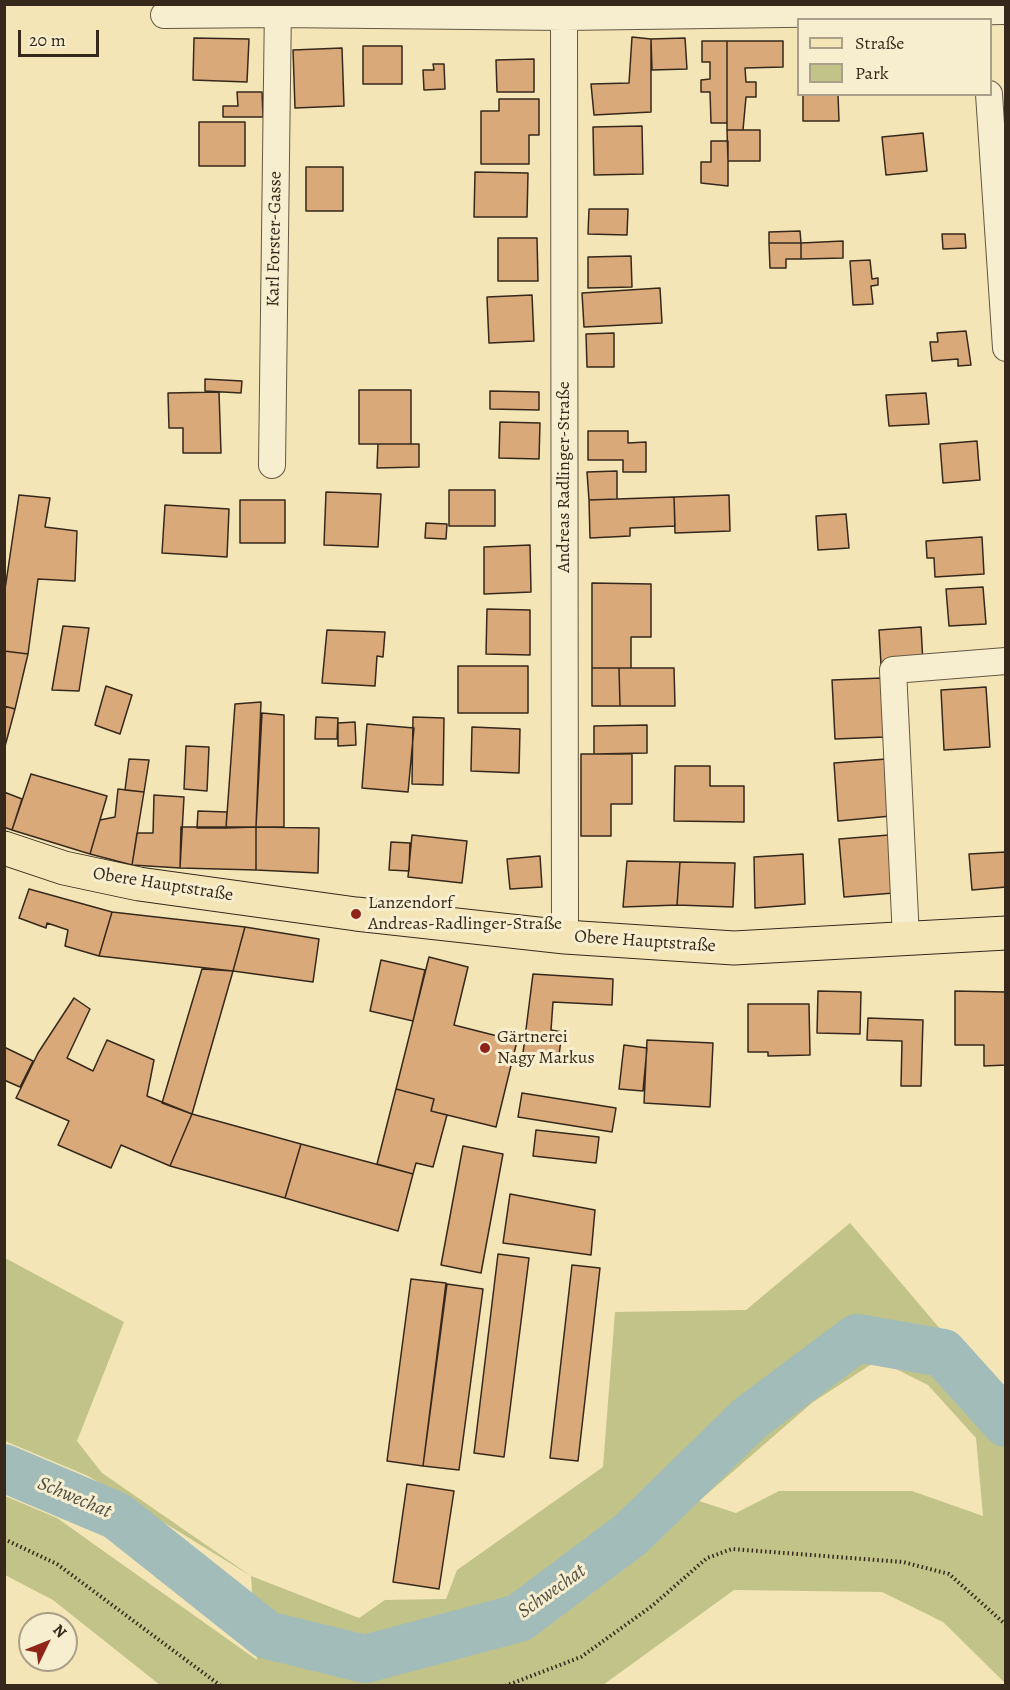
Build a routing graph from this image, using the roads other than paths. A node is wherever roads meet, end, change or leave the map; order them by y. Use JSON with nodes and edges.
{"nodes":[{"id":1,"x":278,"y":9,"type":"edge"},
{"id":2,"x":991,"y":14,"type":"edge"},
{"id":3,"x":164,"y":15,"type":"dead end"},
{"id":4,"x":564,"y":17,"type":"junction"},
{"id":5,"x":989,"y":96,"type":"edge"},
{"id":6,"x":1005,"y":348,"type":"edge"},
{"id":7,"x":272,"y":465,"type":"dead end"},
{"id":8,"x":1005,"y":661,"type":"edge"},
{"id":9,"x":4,"y":848,"type":"edge"},
{"id":10,"x":1005,"y":933,"type":"edge"},
{"id":11,"x":565,"y":937,"type":"junction"},
{"id":12,"x":906,"y":938,"type":"junction"}],
"edges":[{"from":1,"to":3,"type":"street"},
{"from":1,"to":4,"type":"street"},
{"from":1,"to":7,"type":"street","name":"Karl Forster-Gasse"},
{"from":2,"to":4,"type":"street"},
{"from":4,"to":11,"type":"street","name":"Andreas Radlinger-Straße"},
{"from":5,"to":6,"type":"street"},
{"from":8,"to":12,"type":"street"},
{"from":9,"to":11,"type":"main road","name":"Obere Hauptstraße"},
{"from":10,"to":12,"type":"main road","name":"Obere Hauptstraße"},
{"from":11,"to":12,"type":"main road","name":"Obere Hauptstraße"}]}
